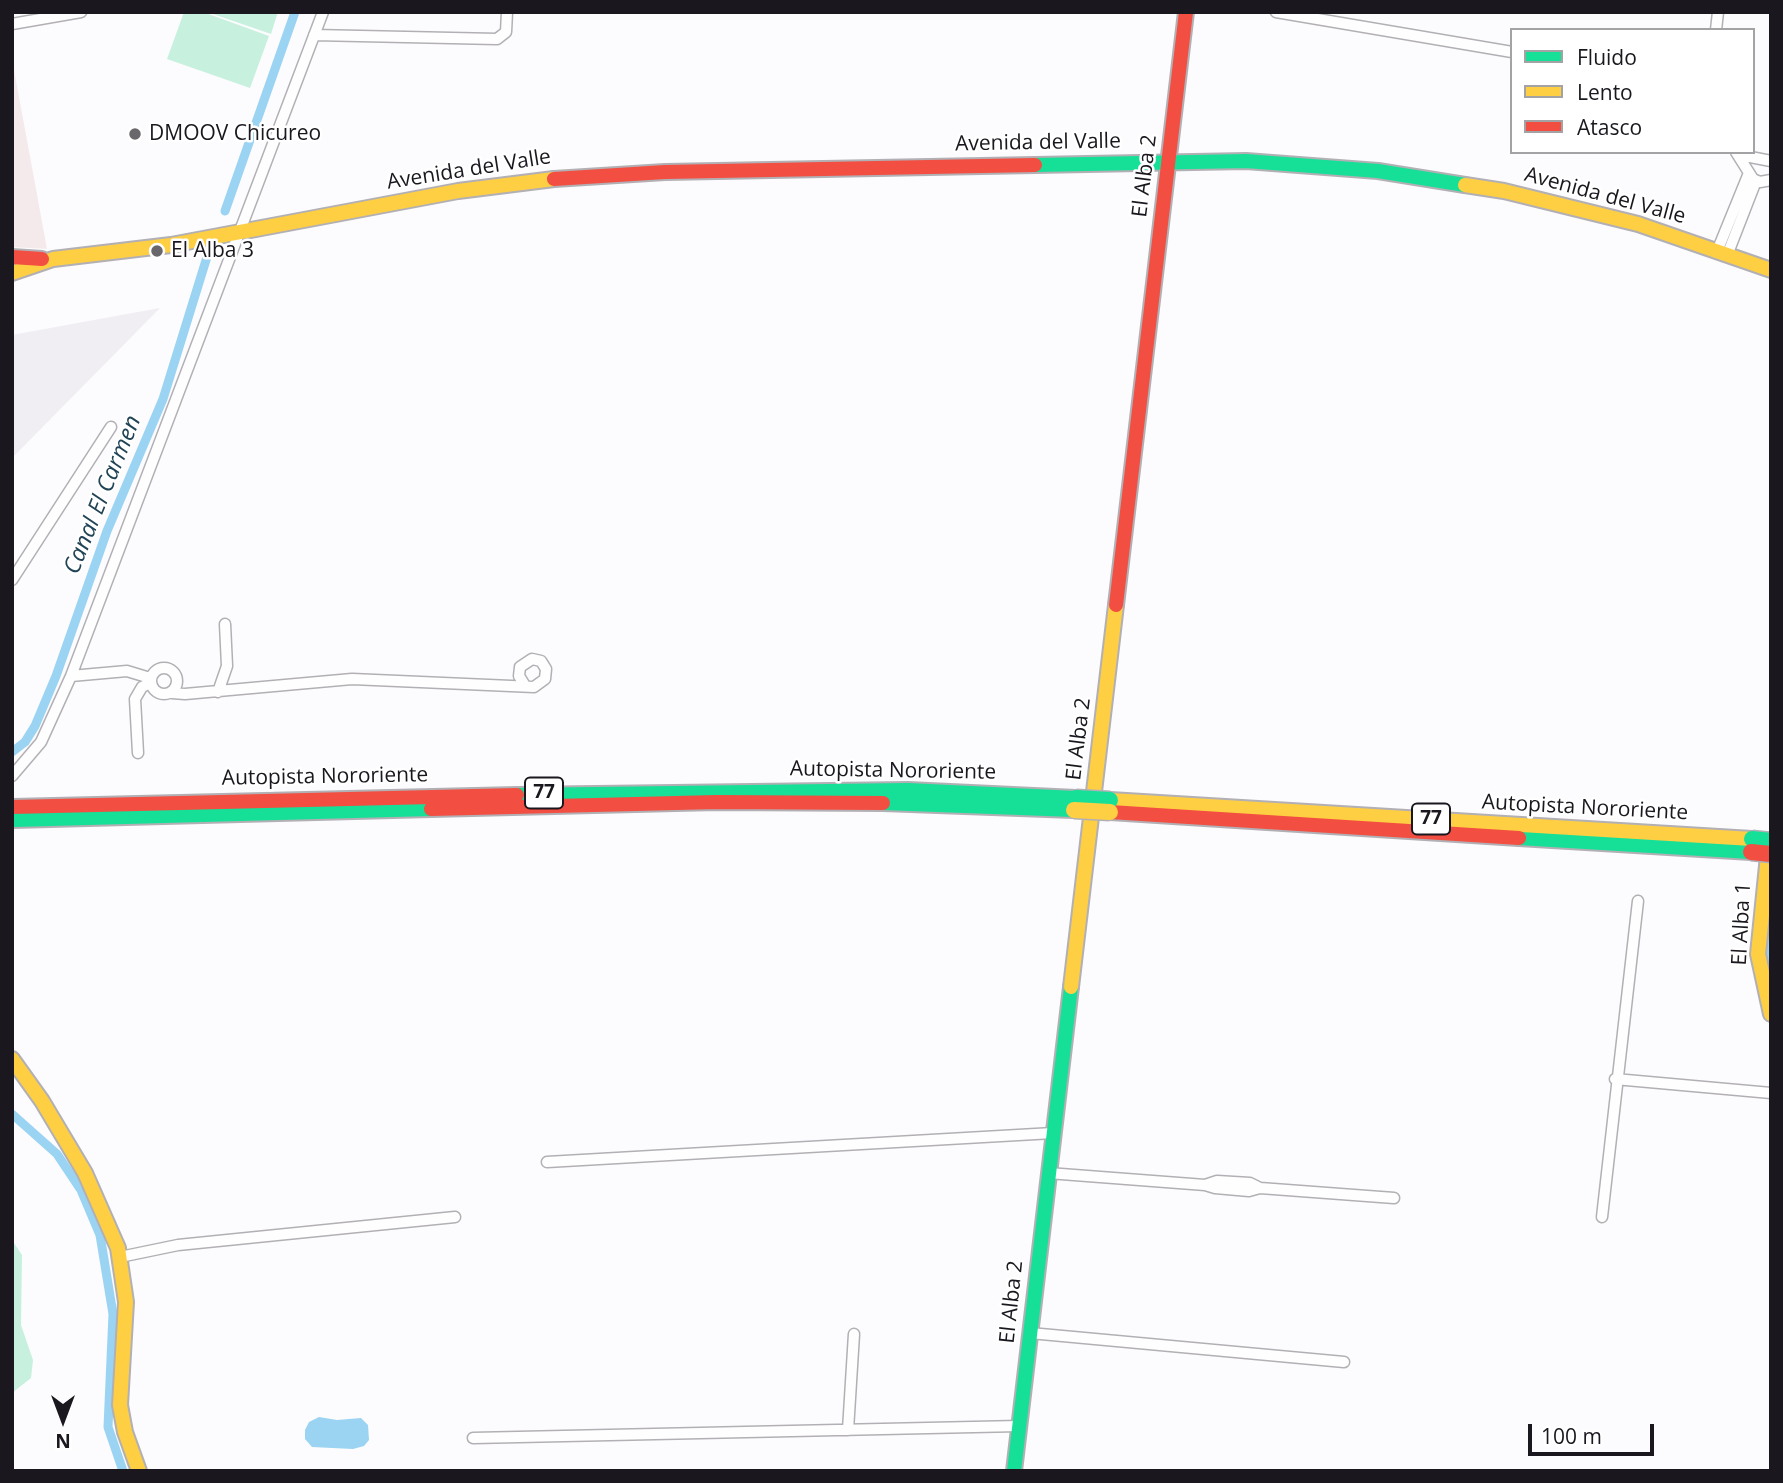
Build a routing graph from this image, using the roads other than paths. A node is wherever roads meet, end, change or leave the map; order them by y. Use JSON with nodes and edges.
{"nodes":[{"id":1,"x":80,"y":12,"type":"edge"},
{"id":2,"x":323,"y":12,"type":"edge"},
{"id":3,"x":507,"y":12,"type":"edge"},
{"id":4,"x":1186,"y":12,"type":"edge"},
{"id":5,"x":1276,"y":12,"type":"edge"},
{"id":6,"x":12,"y":24,"type":"edge"},
{"id":7,"x":314,"y":35,"type":"junction"},
{"id":8,"x":1510,"y":52,"type":"edge"},
{"id":9,"x":1738,"y":154,"type":"edge"},
{"id":10,"x":1771,"y":161,"type":"edge"},
{"id":11,"x":1168,"y":162,"type":"junction"},
{"id":12,"x":1753,"y":177,"type":"junction"},
{"id":13,"x":1771,"y":180,"type":"edge"},
{"id":14,"x":243,"y":230,"type":"junction"},
{"id":15,"x":1723,"y":251,"type":"junction"},
{"id":16,"x":12,"y":257,"type":"edge"},
{"id":17,"x":53,"y":259,"type":"junction"},
{"id":18,"x":1771,"y":270,"type":"edge"},
{"id":19,"x":12,"y":273,"type":"edge"},
{"id":20,"x":111,"y":427,"type":"dead end"},
{"id":21,"x":12,"y":580,"type":"edge"},
{"id":22,"x":225,"y":624,"type":"dead end"},
{"id":23,"x":71,"y":676,"type":"junction"},
{"id":24,"x":150,"y":680,"type":"junction"},
{"id":25,"x":524,"y":684,"type":"dead end"},
{"id":26,"x":172,"y":692,"type":"junction"},
{"id":27,"x":218,"y":692,"type":"junction"},
{"id":28,"x":138,"y":753,"type":"dead end"},
{"id":29,"x":12,"y":776,"type":"edge"},
{"id":30,"x":1075,"y":804,"type":"junction"},
{"id":31,"x":12,"y":807,"type":"edge"},
{"id":32,"x":12,"y":820,"type":"edge"},
{"id":33,"x":1771,"y":834,"type":"edge"},
{"id":34,"x":1771,"y":841,"type":"edge"},
{"id":35,"x":1752,"y":846,"type":"junction"},
{"id":36,"x":1771,"y":854,"type":"edge"},
{"id":37,"x":1768,"y":885,"type":"edge"},
{"id":38,"x":1638,"y":901,"type":"dead end"},
{"id":39,"x":1771,"y":1014,"type":"edge"},
{"id":40,"x":12,"y":1059,"type":"edge"},
{"id":41,"x":1615,"y":1079,"type":"junction"},
{"id":42,"x":1771,"y":1093,"type":"edge"},
{"id":43,"x":1053,"y":1133,"type":"junction"},
{"id":44,"x":547,"y":1162,"type":"dead end"},
{"id":45,"x":1048,"y":1173,"type":"junction"},
{"id":46,"x":1394,"y":1198,"type":"dead end"},
{"id":47,"x":455,"y":1217,"type":"dead end"},
{"id":48,"x":1602,"y":1217,"type":"dead end"},
{"id":49,"x":120,"y":1257,"type":"junction"},
{"id":50,"x":1030,"y":1333,"type":"junction"},
{"id":51,"x":855,"y":1334,"type":"dead end"},
{"id":52,"x":1344,"y":1363,"type":"dead end"},
{"id":53,"x":1019,"y":1426,"type":"junction"},
{"id":54,"x":848,"y":1430,"type":"junction"},
{"id":55,"x":473,"y":1438,"type":"dead end"},
{"id":56,"x":139,"y":1471,"type":"edge"},
{"id":57,"x":1014,"y":1471,"type":"edge"}],
"edges":[{"from":1,"to":6,"type":"street"},
{"from":2,"to":7,"type":"street"},
{"from":3,"to":7,"type":"street"},
{"from":4,"to":11,"type":"main road","name":"El Alba 2"},
{"from":5,"to":8,"type":"street"},
{"from":7,"to":14,"type":"street"},
{"from":9,"to":10,"type":"street"},
{"from":9,"to":12,"type":"street"},
{"from":11,"to":14,"type":"main road","name":"Avenida del Valle"},
{"from":11,"to":15,"type":"main road","name":"Avenida del Valle"},
{"from":11,"to":43,"type":"main road","name":"El Alba 2"},
{"from":12,"to":13,"type":"street"},
{"from":12,"to":15,"type":"street"},
{"from":14,"to":17,"type":"main road","name":"Avenida del Valle"},
{"from":14,"to":23,"type":"street"},
{"from":15,"to":18,"type":"main road","name":"Avenida del Valle"},
{"from":16,"to":17,"type":"main road","name":"Avenida del Valle"},
{"from":17,"to":19,"type":"main road","name":"Avenida del Valle"},
{"from":20,"to":21,"type":"street"},
{"from":22,"to":27,"type":"street"},
{"from":23,"to":24,"type":"street"},
{"from":23,"to":29,"type":"street"},
{"from":24,"to":26,"type":"street"},
{"from":24,"to":26,"type":"street"},
{"from":24,"to":28,"type":"street"},
{"from":25,"to":27,"type":"street"},
{"from":26,"to":27,"type":"street"},
{"from":30,"to":31,"type":"main road","name":"Autopista Nororiente","number":"77"},
{"from":30,"to":32,"type":"main road","name":"Autopista Nororiente","number":"77"},
{"from":30,"to":35,"type":"main road","name":"Autopista Nororiente","number":"77","bridge":true},
{"from":33,"to":37,"type":"main road","name":"El Alba 1"},
{"from":34,"to":35,"type":"main road","name":"Autopista Nororiente","number":"77","bridge":true},
{"from":35,"to":36,"type":"main road","name":"Autopista Nororiente","number":"77","bridge":true},
{"from":37,"to":39,"type":"main road","name":"El Alba 1"},
{"from":38,"to":41,"type":"street"},
{"from":40,"to":49,"type":"main road"},
{"from":41,"to":42,"type":"street"},
{"from":41,"to":48,"type":"street"},
{"from":43,"to":44,"type":"street"},
{"from":43,"to":45,"type":"main road","name":"El Alba 2"},
{"from":45,"to":46,"type":"street"},
{"from":45,"to":50,"type":"main road","name":"El Alba 2"},
{"from":47,"to":49,"type":"street"},
{"from":49,"to":56,"type":"main road"},
{"from":50,"to":52,"type":"street"},
{"from":50,"to":53,"type":"main road","name":"El Alba 2"},
{"from":51,"to":54,"type":"street"},
{"from":53,"to":54,"type":"street"},
{"from":53,"to":57,"type":"main road","name":"El Alba 2"},
{"from":54,"to":55,"type":"street"}]}
